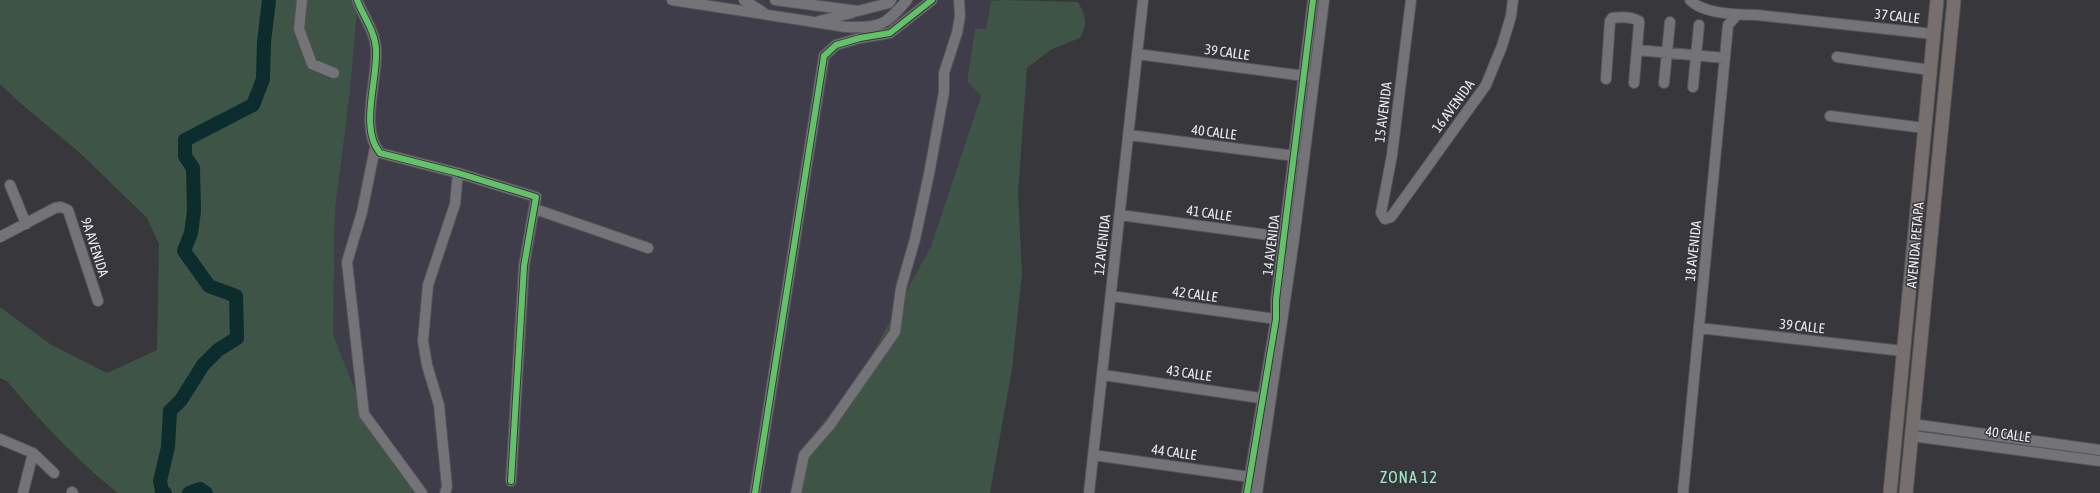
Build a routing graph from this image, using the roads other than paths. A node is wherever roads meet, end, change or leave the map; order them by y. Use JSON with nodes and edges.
{"nodes":[{"id":1,"x":302,"y":0,"type":"edge"},
{"id":2,"x":357,"y":0,"type":"edge"},
{"id":3,"x":672,"y":0,"type":"edge"},
{"id":4,"x":744,"y":0,"type":"edge"},
{"id":5,"x":775,"y":0,"type":"edge"},
{"id":6,"x":891,"y":0,"type":"edge"},
{"id":7,"x":907,"y":0,"type":"edge"},
{"id":8,"x":932,"y":0,"type":"edge"},
{"id":9,"x":959,"y":0,"type":"edge"},
{"id":10,"x":1143,"y":0,"type":"edge"},
{"id":11,"x":1313,"y":0,"type":"edge"},
{"id":12,"x":1324,"y":0,"type":"edge"},
{"id":13,"x":1410,"y":0,"type":"edge"},
{"id":14,"x":1513,"y":0,"type":"edge"},
{"id":15,"x":1690,"y":0,"type":"edge"},
{"id":16,"x":1937,"y":0,"type":"edge"},
{"id":17,"x":1954,"y":0,"type":"edge"},
{"id":18,"x":858,"y":11,"type":"junction"},
{"id":19,"x":767,"y":15,"type":"junction"},
{"id":20,"x":1738,"y":15,"type":"junction"},
{"id":21,"x":813,"y":22,"type":"junction"},
{"id":22,"x":1670,"y":22,"type":"dead end"},
{"id":23,"x":1699,"y":26,"type":"dead end"},
{"id":24,"x":1933,"y":34,"type":"junction"},
{"id":25,"x":1637,"y":50,"type":"junction"},
{"id":26,"x":1667,"y":53,"type":"junction"},
{"id":27,"x":1137,"y":54,"type":"junction"},
{"id":28,"x":1696,"y":55,"type":"junction"},
{"id":29,"x":1837,"y":57,"type":"dead end"},
{"id":30,"x":1725,"y":58,"type":"junction"},
{"id":31,"x":1930,"y":70,"type":"junction"},
{"id":32,"x":334,"y":72,"type":"dead end"},
{"id":33,"x":1309,"y":77,"type":"junction"},
{"id":34,"x":1606,"y":79,"type":"dead end"},
{"id":35,"x":1634,"y":83,"type":"dead end"},
{"id":36,"x":1664,"y":84,"type":"dead end"},
{"id":37,"x":1693,"y":87,"type":"dead end"},
{"id":38,"x":1928,"y":93,"type":"junction"},
{"id":39,"x":1943,"y":115,"type":"junction"},
{"id":40,"x":1830,"y":116,"type":"dead end"},
{"id":41,"x":1924,"y":128,"type":"junction"},
{"id":42,"x":1129,"y":135,"type":"junction"},
{"id":43,"x":375,"y":148,"type":"junction"},
{"id":44,"x":1295,"y":156,"type":"junction"},
{"id":45,"x":458,"y":172,"type":"junction"},
{"id":46,"x":10,"y":185,"type":"dead end"},
{"id":47,"x":535,"y":209,"type":"junction"},
{"id":48,"x":1120,"y":215,"type":"junction"},
{"id":49,"x":1391,"y":217,"type":"joint"},
{"id":50,"x":26,"y":224,"type":"junction"},
{"id":51,"x":0,"y":237,"type":"edge"},
{"id":52,"x":1289,"y":238,"type":"junction"},
{"id":53,"x":648,"y":248,"type":"dead end"},
{"id":54,"x":1111,"y":296,"type":"junction"},
{"id":55,"x":98,"y":301,"type":"dead end"},
{"id":56,"x":1276,"y":320,"type":"junction"},
{"id":57,"x":1699,"y":328,"type":"junction"},
{"id":58,"x":1902,"y":351,"type":"junction"},
{"id":59,"x":1103,"y":375,"type":"junction"},
{"id":60,"x":1267,"y":399,"type":"junction"},
{"id":61,"x":1897,"y":420,"type":"junction"},
{"id":62,"x":1912,"y":430,"type":"junction"},
{"id":63,"x":0,"y":439,"type":"edge"},
{"id":64,"x":2100,"y":450,"type":"edge"},
{"id":65,"x":33,"y":452,"type":"junction"},
{"id":66,"x":1094,"y":455,"type":"junction"},
{"id":67,"x":2100,"y":461,"type":"edge"},
{"id":68,"x":54,"y":473,"type":"dead end"},
{"id":69,"x":1250,"y":477,"type":"junction"},
{"id":70,"x":510,"y":481,"type":"dead end"},
{"id":71,"x":23,"y":493,"type":"edge"},
{"id":72,"x":422,"y":493,"type":"edge"},
{"id":73,"x":445,"y":493,"type":"edge"},
{"id":74,"x":755,"y":493,"type":"edge"},
{"id":75,"x":796,"y":493,"type":"edge"},
{"id":76,"x":1089,"y":493,"type":"edge"},
{"id":77,"x":1247,"y":493,"type":"edge"},
{"id":78,"x":1257,"y":493,"type":"edge"},
{"id":79,"x":1683,"y":493,"type":"edge"},
{"id":80,"x":1890,"y":493,"type":"edge"},
{"id":81,"x":1906,"y":493,"type":"edge"}],
"edges":[{"from":1,"to":32,"type":"street"},
{"from":2,"to":43,"type":"street"},
{"from":3,"to":19,"type":"street"},
{"from":4,"to":19,"type":"street"},
{"from":5,"to":18,"type":"street"},
{"from":6,"to":18,"type":"street"},
{"from":7,"to":21,"type":"street"},
{"from":8,"to":74,"type":"street"},
{"from":9,"to":75,"type":"street"},
{"from":10,"to":27,"type":"street","name":"12 AVENIDA"},
{"from":11,"to":33,"type":"street","name":"14 AVENIDA"},
{"from":12,"to":33,"type":"street","name":"14 AVENIDA"},
{"from":13,"to":49,"type":"street","name":"15 AVENIDA"},
{"from":14,"to":49,"type":"street","name":"16 AVENIDA"},
{"from":15,"to":20,"type":"street","name":"37 CALLE"},
{"from":16,"to":24,"type":"main road","name":"AVENIDA PETAPA"},
{"from":17,"to":39,"type":"main road","name":"AVENIDA PETAPA"},
{"from":18,"to":21,"type":"street"},
{"from":19,"to":21,"type":"street"},
{"from":20,"to":24,"type":"street","name":"37 CALLE"},
{"from":20,"to":30,"type":"street","name":"18 AVENIDA"},
{"from":22,"to":26,"type":"street"},
{"from":23,"to":28,"type":"street"},
{"from":24,"to":31,"type":"main road","name":"AVENIDA PETAPA"},
{"from":25,"to":26,"type":"street"},
{"from":25,"to":34,"type":"street"},
{"from":25,"to":35,"type":"street"},
{"from":26,"to":28,"type":"street"},
{"from":26,"to":36,"type":"street"},
{"from":27,"to":33,"type":"street","name":"39 CALLE"},
{"from":27,"to":42,"type":"street","name":"12 AVENIDA"},
{"from":28,"to":30,"type":"street"},
{"from":28,"to":37,"type":"street"},
{"from":29,"to":31,"type":"street"},
{"from":30,"to":57,"type":"street","name":"18 AVENIDA"},
{"from":31,"to":38,"type":"main road","name":"AVENIDA PETAPA"},
{"from":33,"to":44,"type":"street","name":"14 AVENIDA"},
{"from":33,"to":52,"type":"street","name":"14 AVENIDA"},
{"from":38,"to":39,"type":"main road"},
{"from":38,"to":41,"type":"main road","name":"AVENIDA PETAPA"},
{"from":39,"to":62,"type":"main road","name":"AVENIDA PETAPA"},
{"from":40,"to":41,"type":"street"},
{"from":41,"to":58,"type":"main road","name":"AVENIDA PETAPA"},
{"from":42,"to":44,"type":"street","name":"40 CALLE"},
{"from":42,"to":48,"type":"street","name":"12 AVENIDA"},
{"from":43,"to":45,"type":"street"},
{"from":43,"to":72,"type":"street"},
{"from":44,"to":52,"type":"street","name":"14 AVENIDA"},
{"from":45,"to":47,"type":"street"},
{"from":45,"to":73,"type":"street"},
{"from":46,"to":50,"type":"street"},
{"from":47,"to":53,"type":"street"},
{"from":47,"to":70,"type":"street"},
{"from":48,"to":52,"type":"street","name":"41 CALLE"},
{"from":48,"to":54,"type":"street","name":"12 AVENIDA"},
{"from":50,"to":51,"type":"street"},
{"from":50,"to":55,"type":"street","name":"9A AVENIDA"},
{"from":52,"to":56,"type":"street","name":"14 AVENIDA"},
{"from":52,"to":60,"type":"street","name":"14 AVENIDA"},
{"from":54,"to":56,"type":"street","name":"42 CALLE"},
{"from":54,"to":59,"type":"street","name":"12 AVENIDA"},
{"from":56,"to":60,"type":"street","name":"14 AVENIDA"},
{"from":57,"to":58,"type":"street","name":"39 CALLE"},
{"from":57,"to":79,"type":"street","name":"18 AVENIDA"},
{"from":58,"to":61,"type":"main road","name":"AVENIDA PETAPA"},
{"from":59,"to":60,"type":"street","name":"43 CALLE"},
{"from":59,"to":66,"type":"street","name":"12 AVENIDA"},
{"from":60,"to":69,"type":"street","name":"14 AVENIDA"},
{"from":60,"to":78,"type":"street","name":"14 AVENIDA"},
{"from":61,"to":62,"type":"main road"},
{"from":61,"to":80,"type":"main road","name":"AVENIDA PETAPA"},
{"from":62,"to":64,"type":"street","name":"40 CALLE"},
{"from":62,"to":67,"type":"street","name":"40 CALLE"},
{"from":62,"to":81,"type":"main road","name":"AVENIDA PETAPA"},
{"from":63,"to":65,"type":"street"},
{"from":65,"to":68,"type":"street"},
{"from":65,"to":71,"type":"street"},
{"from":66,"to":69,"type":"street","name":"44 CALLE"},
{"from":66,"to":76,"type":"street","name":"12 AVENIDA"},
{"from":69,"to":77,"type":"street","name":"14 AVENIDA"}]}
